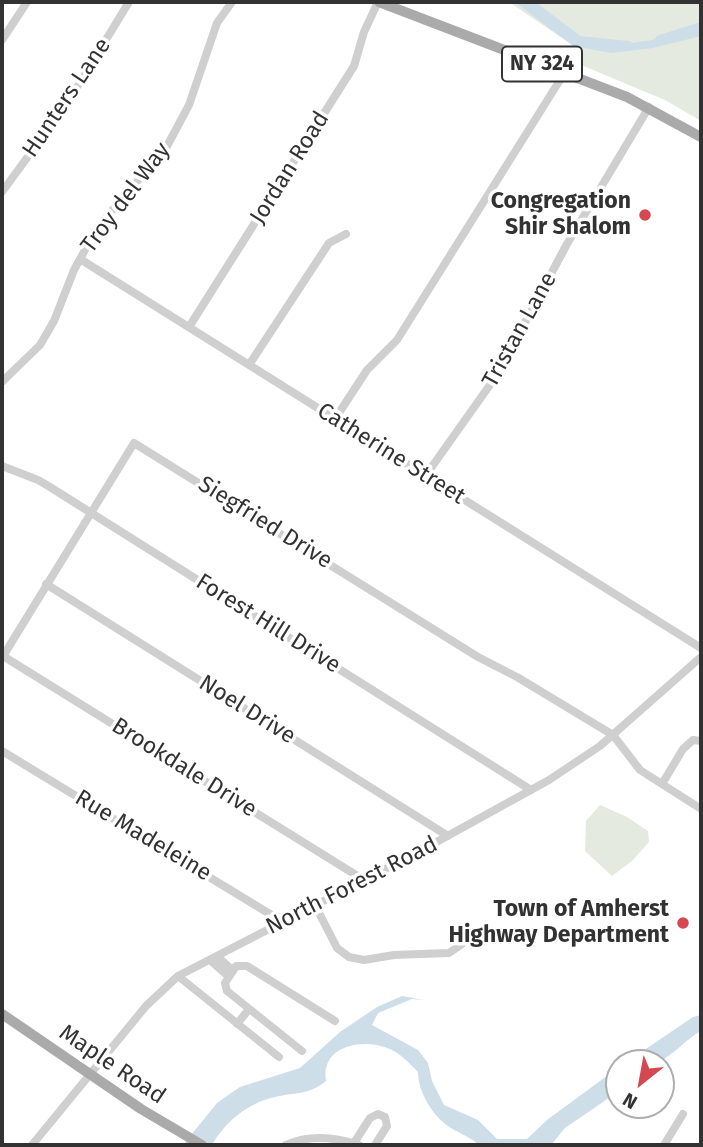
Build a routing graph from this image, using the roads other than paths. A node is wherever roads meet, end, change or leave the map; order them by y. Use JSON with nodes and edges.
{"nodes":[{"id":1,"x":27,"y":2,"type":"edge"},
{"id":2,"x":129,"y":2,"type":"edge"},
{"id":3,"x":232,"y":2,"type":"edge"},
{"id":4,"x":378,"y":2,"type":"edge"},
{"id":5,"x":2,"y":40,"type":"edge"},
{"id":6,"x":565,"y":72,"type":"junction"},
{"id":7,"x":649,"y":107,"type":"junction"},
{"id":8,"x":701,"y":137,"type":"edge"},
{"id":9,"x":2,"y":192,"type":"edge"},
{"id":10,"x":346,"y":234,"type":"dead end"},
{"id":11,"x":80,"y":259,"type":"junction"},
{"id":12,"x":189,"y":327,"type":"junction"},
{"id":13,"x":250,"y":365,"type":"junction"},
{"id":14,"x":2,"y":382,"type":"edge"},
{"id":15,"x":335,"y":419,"type":"junction"},
{"id":16,"x":2,"y":466,"type":"edge"},
{"id":17,"x":426,"y":475,"type":"junction"},
{"id":18,"x":90,"y":512,"type":"junction"},
{"id":19,"x":46,"y":584,"type":"junction"},
{"id":20,"x":701,"y":648,"type":"edge"},
{"id":21,"x":2,"y":657,"type":"edge"},
{"id":22,"x":701,"y":657,"type":"edge"},
{"id":23,"x":613,"y":735,"type":"junction"},
{"id":24,"x":701,"y":741,"type":"edge"},
{"id":25,"x":2,"y":751,"type":"edge"},
{"id":26,"x":662,"y":784,"type":"junction"},
{"id":27,"x":531,"y":790,"type":"junction"},
{"id":28,"x":701,"y":809,"type":"edge"},
{"id":29,"x":448,"y":836,"type":"junction"},
{"id":30,"x":364,"y":880,"type":"junction"},
{"id":31,"x":315,"y":905,"type":"junction"},
{"id":32,"x":283,"y":922,"type":"junction"},
{"id":33,"x":462,"y":944,"type":"dead end"},
{"id":34,"x":214,"y":958,"type":"junction"},
{"id":35,"x":230,"y":973,"type":"junction"},
{"id":36,"x":178,"y":976,"type":"junction"},
{"id":37,"x":249,"y":1009,"type":"junction"},
{"id":38,"x":2,"y":1014,"type":"edge"},
{"id":39,"x":335,"y":1021,"type":"dead end"},
{"id":40,"x":237,"y":1024,"type":"junction"},
{"id":41,"x":302,"y":1051,"type":"dead end"},
{"id":42,"x":279,"y":1057,"type":"dead end"},
{"id":43,"x":89,"y":1074,"type":"junction"},
{"id":44,"x":683,"y":1114,"type":"dead end"},
{"id":45,"x":356,"y":1144,"type":"edge"},
{"id":46,"x":32,"y":1145,"type":"edge"},
{"id":47,"x":202,"y":1145,"type":"edge"},
{"id":48,"x":286,"y":1145,"type":"edge"},
{"id":49,"x":375,"y":1145,"type":"edge"},
{"id":50,"x":664,"y":1145,"type":"edge"}],
"edges":[{"from":1,"to":5,"type":"street"},
{"from":2,"to":9,"type":"street","name":"Hunters Lane"},
{"from":3,"to":11,"type":"street","name":"Troy del Way"},
{"from":4,"to":6,"type":"main road","number":"NY 324"},
{"from":4,"to":12,"type":"street","name":"Jordan Road"},
{"from":6,"to":7,"type":"main road","number":"NY 324"},
{"from":6,"to":15,"type":"street"},
{"from":7,"to":8,"type":"main road","number":"NY 324"},
{"from":7,"to":17,"type":"street","name":"Tristan Lane"},
{"from":10,"to":13,"type":"street"},
{"from":11,"to":12,"type":"street","name":"Catherine Street"},
{"from":11,"to":14,"type":"street","name":"Troy del Way"},
{"from":12,"to":13,"type":"street","name":"Catherine Street"},
{"from":13,"to":15,"type":"street","name":"Catherine Street"},
{"from":15,"to":17,"type":"street","name":"Catherine Street"},
{"from":16,"to":18,"type":"street","name":"Forest Hill Drive"},
{"from":17,"to":20,"type":"street","name":"Catherine Street"},
{"from":18,"to":19,"type":"street","name":"Siegfried Drive"},
{"from":18,"to":23,"type":"street","name":"Siegfried Drive"},
{"from":18,"to":27,"type":"street","name":"Forest Hill Drive"},
{"from":19,"to":21,"type":"street","name":"Siegfried Drive"},
{"from":19,"to":29,"type":"street","name":"Noel Drive"},
{"from":21,"to":30,"type":"street","name":"Brookdale Drive"},
{"from":22,"to":23,"type":"street","name":"North Forest Road"},
{"from":23,"to":26,"type":"street"},
{"from":23,"to":27,"type":"street","name":"North Forest Road"},
{"from":24,"to":26,"type":"street"},
{"from":25,"to":32,"type":"street","name":"Rue Madeleine"},
{"from":26,"to":28,"type":"street"},
{"from":27,"to":29,"type":"street","name":"North Forest Road"},
{"from":29,"to":30,"type":"street","name":"North Forest Road"},
{"from":30,"to":31,"type":"street","name":"North Forest Road"},
{"from":31,"to":32,"type":"street","name":"North Forest Road"},
{"from":31,"to":33,"type":"street"},
{"from":32,"to":34,"type":"street","name":"North Forest Road"},
{"from":34,"to":35,"type":"street"},
{"from":34,"to":36,"type":"street","name":"North Forest Road"},
{"from":35,"to":37,"type":"street"},
{"from":35,"to":39,"type":"street"},
{"from":36,"to":40,"type":"street"},
{"from":36,"to":43,"type":"street","name":"North Forest Road"},
{"from":37,"to":40,"type":"street"},
{"from":37,"to":41,"type":"street"},
{"from":38,"to":43,"type":"main road","name":"Maple Road"},
{"from":40,"to":42,"type":"street"},
{"from":43,"to":46,"type":"street","name":"North Forest Road"},
{"from":43,"to":47,"type":"main road","name":"Maple Road"},
{"from":44,"to":50,"type":"street"},
{"from":45,"to":48,"type":"street"},
{"from":45,"to":49,"type":"street"}]}
